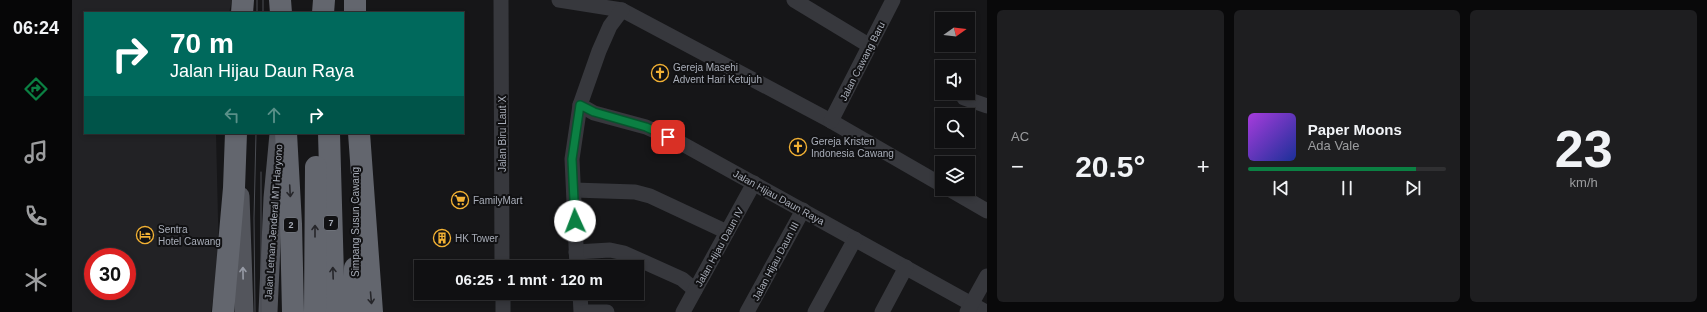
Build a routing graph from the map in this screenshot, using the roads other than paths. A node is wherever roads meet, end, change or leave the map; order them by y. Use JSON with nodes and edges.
{"nodes":[{"id":1,"x":243,"y":0,"type":"edge"},
{"id":2,"x":280,"y":0,"type":"edge"},
{"id":3,"x":325,"y":0,"type":"edge"},
{"id":4,"x":355,"y":0,"type":"edge"},
{"id":5,"x":501,"y":0,"type":"edge"},
{"id":6,"x":559,"y":0,"type":"edge"},
{"id":7,"x":893,"y":0,"type":"edge"},
{"id":8,"x":799,"y":1,"type":"edge"},
{"id":9,"x":622,"y":10,"type":"junction"},
{"id":10,"x":242,"y":12,"type":"edge"},
{"id":11,"x":280,"y":12,"type":"edge"},
{"id":12,"x":324,"y":12,"type":"edge"},
{"id":13,"x":355,"y":12,"type":"edge"},
{"id":14,"x":870,"y":46,"type":"junction"},
{"id":15,"x":970,"y":100,"type":"edge"},
{"id":16,"x":580,"y":105,"type":"junction"},
{"id":17,"x":987,"y":106,"type":"edge"},
{"id":18,"x":831,"y":122,"type":"junction"},
{"id":19,"x":236,"y":134,"type":"edge"},
{"id":20,"x":236,"y":134,"type":"edge"},
{"id":21,"x":279,"y":134,"type":"edge"},
{"id":22,"x":286,"y":134,"type":"edge"},
{"id":23,"x":316,"y":134,"type":"edge"},
{"id":24,"x":329,"y":134,"type":"edge"},
{"id":25,"x":355,"y":134,"type":"edge"},
{"id":26,"x":359,"y":134,"type":"edge"},
{"id":27,"x":935,"y":181,"type":"edge"},
{"id":28,"x":754,"y":183,"type":"junction"},
{"id":29,"x":574,"y":190,"type":"junction"},
{"id":30,"x":961,"y":196,"type":"edge"},
{"id":31,"x":803,"y":210,"type":"junction"},
{"id":32,"x":987,"y":211,"type":"edge"},
{"id":33,"x":727,"y":232,"type":"junction"},
{"id":34,"x":855,"y":239,"type":"junction"},
{"id":35,"x":502,"y":260,"type":"edge"},
{"id":36,"x":577,"y":260,"type":"edge"},
{"id":37,"x":640,"y":260,"type":"edge"},
{"id":38,"x":644,"y":262,"type":"edge"},
{"id":39,"x":906,"y":267,"type":"junction"},
{"id":40,"x":987,"y":276,"type":"edge"},
{"id":41,"x":695,"y":290,"type":"junction"},
{"id":42,"x":503,"y":300,"type":"edge"},
{"id":43,"x":580,"y":300,"type":"edge"},
{"id":44,"x":969,"y":308,"type":"edge"},
{"id":45,"x":223,"y":312,"type":"edge"},
{"id":46,"x":244,"y":312,"type":"edge"},
{"id":47,"x":268,"y":312,"type":"edge"},
{"id":48,"x":293,"y":312,"type":"edge"},
{"id":49,"x":315,"y":312,"type":"edge"},
{"id":50,"x":334,"y":312,"type":"edge"},
{"id":51,"x":355,"y":312,"type":"edge"},
{"id":52,"x":372,"y":312,"type":"edge"},
{"id":53,"x":503,"y":312,"type":"edge"},
{"id":54,"x":581,"y":312,"type":"edge"},
{"id":55,"x":585,"y":312,"type":"edge"},
{"id":56,"x":607,"y":312,"type":"edge"},
{"id":57,"x":683,"y":312,"type":"edge"},
{"id":58,"x":747,"y":312,"type":"edge"},
{"id":59,"x":815,"y":312,"type":"edge"},
{"id":60,"x":882,"y":312,"type":"edge"},
{"id":61,"x":986,"y":312,"type":"edge"}],
"edges":[{"from":1,"to":10,"type":"highway"},
{"from":2,"to":11,"type":"highway"},
{"from":3,"to":12,"type":"highway"},
{"from":4,"to":13,"type":"highway"},
{"from":5,"to":35,"type":"street","name":"Jalan Biru Laut X"},
{"from":6,"to":9,"type":"street"},
{"from":7,"to":14,"type":"street","name":"Jalan Cawang Baru"},
{"from":8,"to":14,"type":"street"},
{"from":9,"to":16,"type":"street"},
{"from":9,"to":18,"type":"street"},
{"from":14,"to":18,"type":"street","name":"Jalan Cawang Baru"},
{"from":15,"to":17,"type":"street"},
{"from":16,"to":28,"type":"street","name":"Jalan Hijau Daun Raya"},
{"from":16,"to":29,"type":"street"},
{"from":18,"to":27,"type":"street"},
{"from":19,"to":45,"type":"highway"},
{"from":46,"to":20,"type":"main road","one_way":true},
{"from":21,"to":47,"type":"main road","name":"Jalan Letnan Jenderal MT Haryono"},
{"from":22,"to":48,"type":"highway","name":"Jalan Letnan Jenderal MT Haryono","number":"2","one_way":true},
{"from":49,"to":23,"type":"highway","one_way":true},
{"from":50,"to":24,"type":"highway","number":"7","one_way":true},
{"from":25,"to":51,"type":"highway","name":"Simpang Susun Cawang"},
{"from":26,"to":52,"type":"highway","one_way":true},
{"from":28,"to":31,"type":"street","name":"Jalan Hijau Daun Raya"},
{"from":28,"to":33,"type":"street","name":"Jalan Hijau Daun IV"},
{"from":29,"to":33,"type":"street"},
{"from":29,"to":36,"type":"street"},
{"from":30,"to":32,"type":"street"},
{"from":31,"to":34,"type":"street","name":"Jalan Hijau Daun Raya"},
{"from":31,"to":58,"type":"street","name":"Jalan Hijau Daun III"},
{"from":33,"to":41,"type":"street","name":"Jalan Hijau Daun IV"},
{"from":34,"to":39,"type":"street","name":"Jalan Hijau Daun Raya"},
{"from":34,"to":59,"type":"street"},
{"from":36,"to":37,"type":"street"},
{"from":38,"to":41,"type":"street"},
{"from":39,"to":44,"type":"street","name":"Jalan Hijau Daun Raya"},
{"from":39,"to":60,"type":"street"},
{"from":40,"to":44,"type":"street"},
{"from":41,"to":57,"type":"street","name":"Jalan Hijau Daun IV"},
{"from":42,"to":53,"type":"street"},
{"from":43,"to":54,"type":"street"},
{"from":44,"to":61,"type":"street","name":"Jalan Hijau Daun Raya"},
{"from":55,"to":56,"type":"street"}]}
